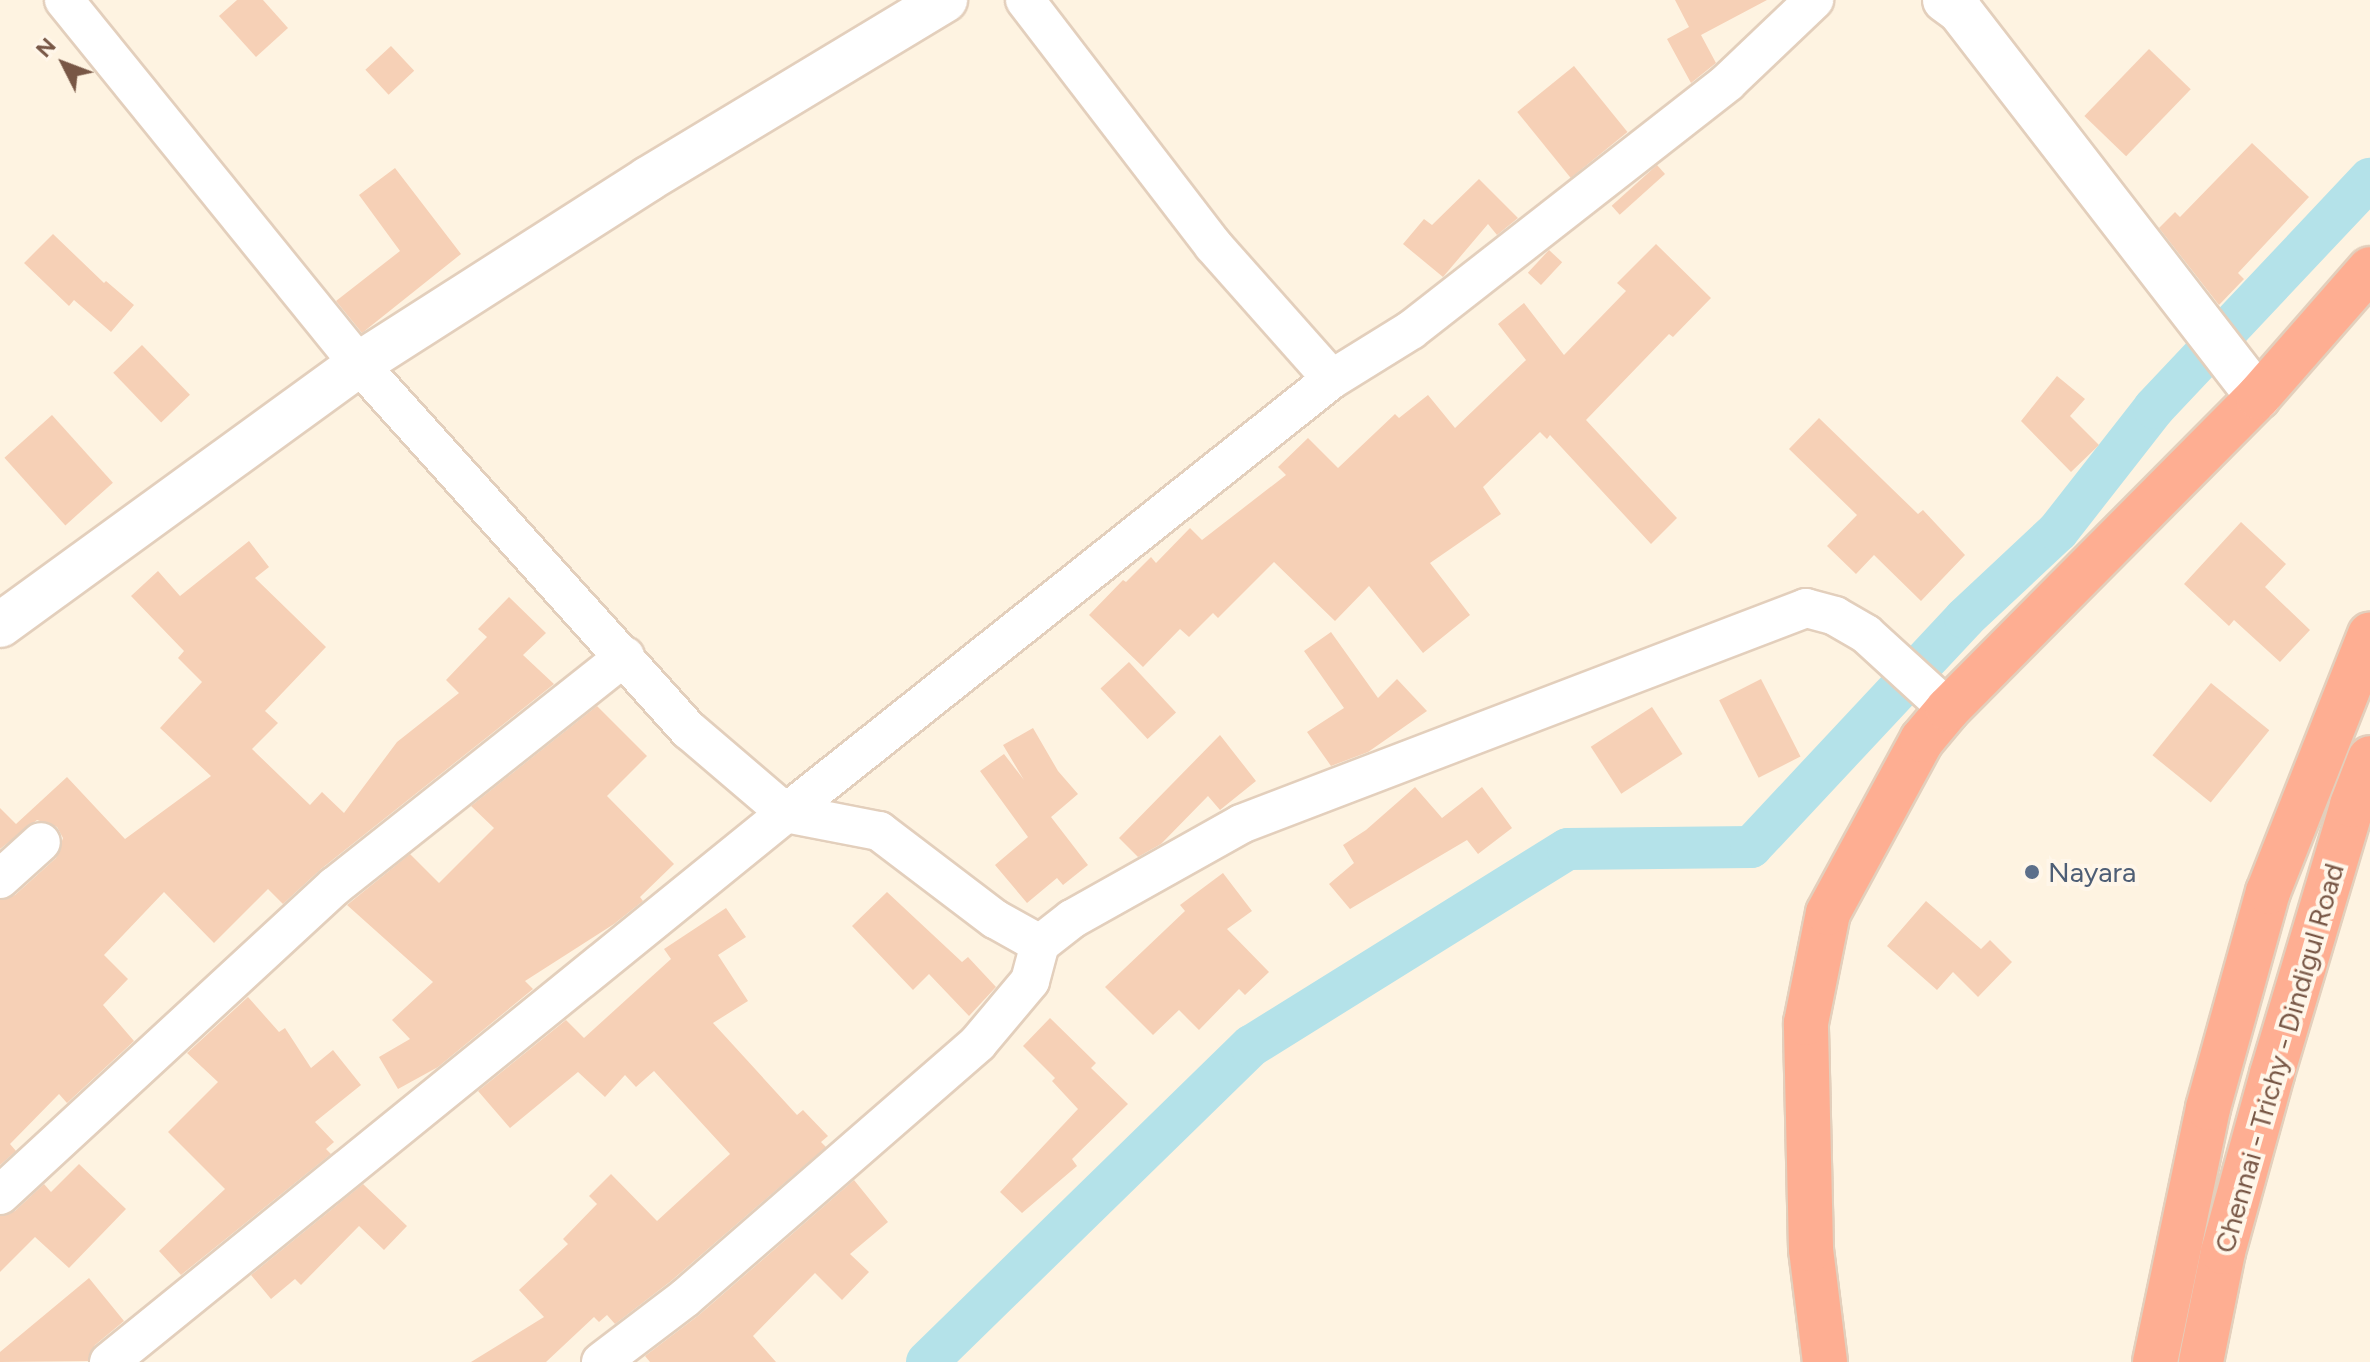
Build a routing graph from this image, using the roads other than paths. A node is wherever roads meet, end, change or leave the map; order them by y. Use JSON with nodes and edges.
{"nodes":[{"id":1,"x":64,"y":0,"type":"edge"},
{"id":2,"x":945,"y":0,"type":"edge"},
{"id":3,"x":1025,"y":0,"type":"edge"},
{"id":4,"x":1814,"y":0,"type":"edge"},
{"id":5,"x":1945,"y":0,"type":"edge"},
{"id":6,"x":2368,"y":275,"type":"edge"},
{"id":7,"x":359,"y":364,"type":"junction"},
{"id":8,"x":1332,"y":379,"type":"junction"},
{"id":9,"x":2245,"y":380,"type":"junction"},
{"id":10,"x":0,"y":625,"type":"edge"},
{"id":11,"x":2370,"y":635,"type":"edge"},
{"id":12,"x":625,"y":656,"type":"junction"},
{"id":13,"x":1940,"y":701,"type":"junction"},
{"id":14,"x":2370,"y":758,"type":"edge"},
{"id":15,"x":786,"y":813,"type":"junction"},
{"id":16,"x":41,"y":842,"type":"dead end"},
{"id":17,"x":0,"y":879,"type":"edge"},
{"id":18,"x":1040,"y":944,"type":"junction"},
{"id":19,"x":0,"y":1195,"type":"edge"},
{"id":20,"x":109,"y":1362,"type":"edge"},
{"id":21,"x":601,"y":1362,"type":"edge"},
{"id":22,"x":1825,"y":1362,"type":"edge"},
{"id":23,"x":2155,"y":1362,"type":"edge"},
{"id":24,"x":2201,"y":1362,"type":"edge"}],
"edges":[{"from":1,"to":7,"type":"street"},
{"from":2,"to":7,"type":"street"},
{"from":3,"to":8,"type":"street"},
{"from":4,"to":8,"type":"street"},
{"from":5,"to":9,"type":"street"},
{"from":6,"to":9,"type":"highway"},
{"from":7,"to":10,"type":"street"},
{"from":7,"to":12,"type":"street"},
{"from":8,"to":15,"type":"street"},
{"from":9,"to":13,"type":"highway"},
{"from":11,"to":23,"type":"highway","name":"Chennai - Trichy - Dindigul Road"},
{"from":12,"to":15,"type":"street"},
{"from":12,"to":19,"type":"street"},
{"from":13,"to":18,"type":"street"},
{"from":13,"to":22,"type":"highway"},
{"from":14,"to":24,"type":"highway","name":"Chennai - Trichy - Dindigul Road"},
{"from":15,"to":18,"type":"street"},
{"from":15,"to":20,"type":"street"},
{"from":16,"to":17,"type":"street"},
{"from":18,"to":21,"type":"street"}]}
